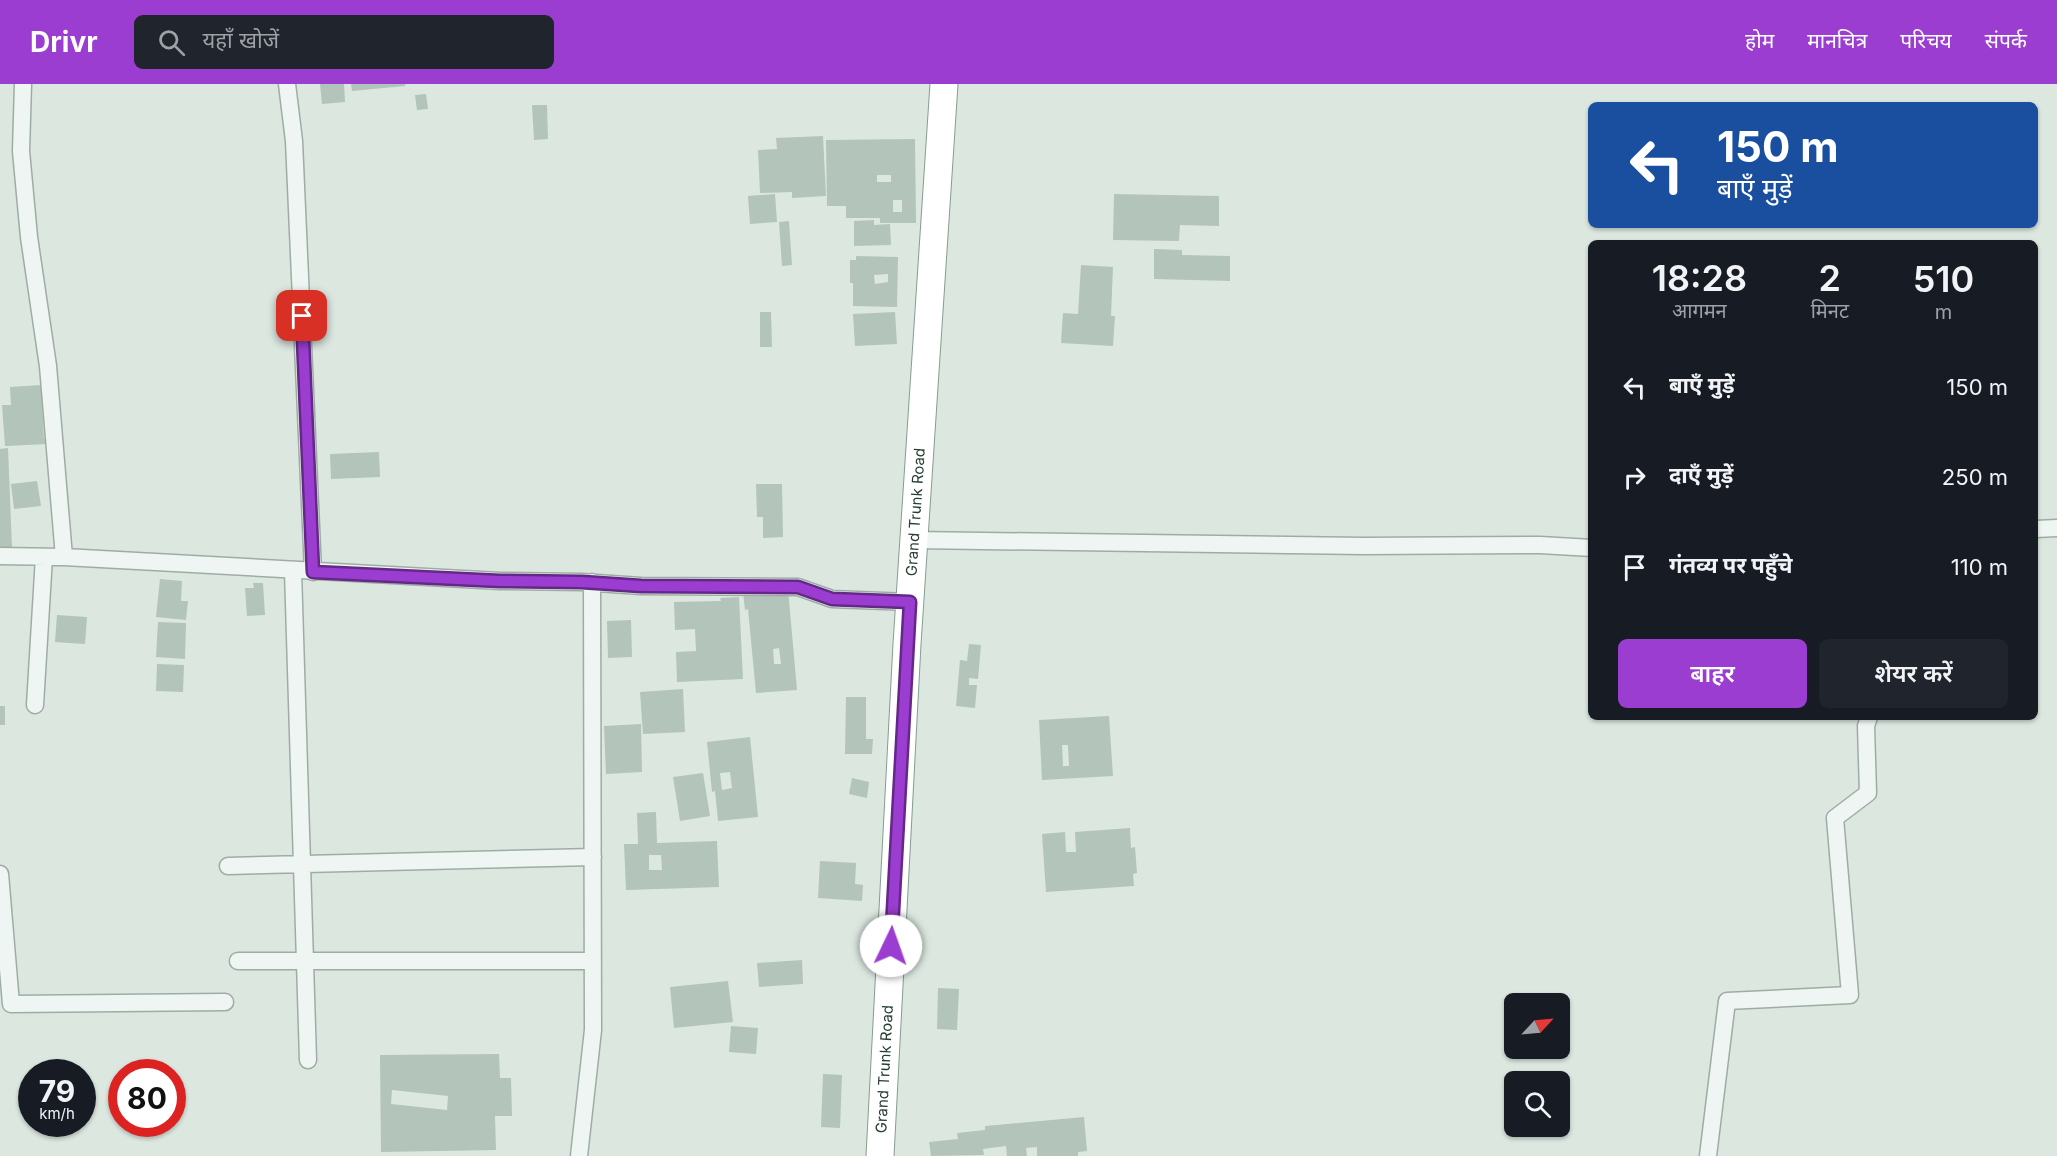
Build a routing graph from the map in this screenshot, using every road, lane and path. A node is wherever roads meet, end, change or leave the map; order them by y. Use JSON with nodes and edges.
{"nodes":[{"id":1,"x":23,"y":84,"type":"edge"},
{"id":2,"x":287,"y":84,"type":"edge"},
{"id":3,"x":944,"y":84,"type":"edge"},
{"id":4,"x":2057,"y":528,"type":"edge"},
{"id":5,"x":2038,"y":529,"type":"edge"},
{"id":6,"x":914,"y":540,"type":"junction"},
{"id":7,"x":1588,"y":548,"type":"edge"},
{"id":8,"x":0,"y":556,"type":"edge"},
{"id":9,"x":44,"y":556,"type":"junction"},
{"id":10,"x":64,"y":557,"type":"junction"},
{"id":11,"x":293,"y":571,"type":"junction"},
{"id":12,"x":313,"y":572,"type":"junction"},
{"id":13,"x":592,"y":582,"type":"junction"},
{"id":14,"x":910,"y":602,"type":"junction"},
{"id":15,"x":35,"y":705,"type":"dead end"},
{"id":16,"x":1868,"y":720,"type":"edge"},
{"id":17,"x":593,"y":857,"type":"junction"},
{"id":18,"x":302,"y":864,"type":"junction"},
{"id":19,"x":228,"y":866,"type":"dead end"},
{"id":20,"x":0,"y":874,"type":"edge"},
{"id":21,"x":238,"y":961,"type":"dead end"},
{"id":22,"x":305,"y":961,"type":"junction"},
{"id":23,"x":593,"y":961,"type":"junction"},
{"id":24,"x":225,"y":1002,"type":"dead end"},
{"id":25,"x":308,"y":1060,"type":"dead end"},
{"id":26,"x":579,"y":1156,"type":"edge"},
{"id":27,"x":880,"y":1156,"type":"edge"},
{"id":28,"x":1708,"y":1156,"type":"edge"}],
"edges":[{"from":1,"to":10,"type":"street"},
{"from":2,"to":12,"type":"street"},
{"from":3,"to":6,"type":"highway","name":"Grand Trunk Road"},
{"from":4,"to":5,"type":"street"},
{"from":6,"to":7,"type":"street"},
{"from":6,"to":14,"type":"highway","name":"Grand Trunk Road"},
{"from":8,"to":9,"type":"street"},
{"from":9,"to":10,"type":"street"},
{"from":9,"to":15,"type":"street"},
{"from":10,"to":11,"type":"street"},
{"from":11,"to":12,"type":"street"},
{"from":11,"to":18,"type":"street"},
{"from":12,"to":13,"type":"street"},
{"from":13,"to":14,"type":"street"},
{"from":13,"to":17,"type":"street"},
{"from":14,"to":27,"type":"highway","name":"Grand Trunk Road"},
{"from":16,"to":28,"type":"street"},
{"from":17,"to":18,"type":"street"},
{"from":17,"to":23,"type":"street"},
{"from":18,"to":19,"type":"street"},
{"from":18,"to":22,"type":"street"},
{"from":20,"to":24,"type":"street"},
{"from":21,"to":22,"type":"street"},
{"from":22,"to":23,"type":"street"},
{"from":22,"to":25,"type":"street"},
{"from":23,"to":26,"type":"street"}]}
